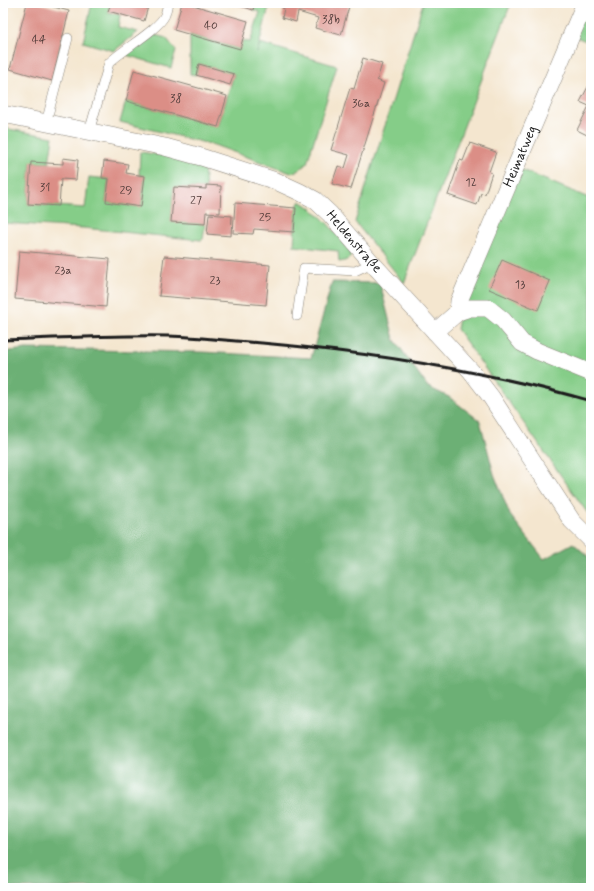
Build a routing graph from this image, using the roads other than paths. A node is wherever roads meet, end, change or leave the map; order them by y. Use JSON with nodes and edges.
{"nodes":[{"id":1,"x":168,"y":3,"type":"edge"},
{"id":2,"x":585,"y":3,"type":"edge"},
{"id":3,"x":68,"y":38,"type":"dead end"},
{"id":4,"x":3,"y":114,"type":"edge"},
{"id":5,"x":46,"y":123,"type":"junction"},
{"id":6,"x":89,"y":132,"type":"junction"},
{"id":7,"x":372,"y":263,"type":"junction"},
{"id":8,"x":458,"y":312,"type":"junction"},
{"id":9,"x":297,"y":316,"type":"dead end"},
{"id":10,"x":435,"y":332,"type":"junction"},
{"id":11,"x":591,"y":373,"type":"edge"},
{"id":12,"x":591,"y":540,"type":"edge"}],
"edges":[{"from":1,"to":6,"type":"lane"},
{"from":2,"to":8,"type":"street","name":"Heimatweg"},
{"from":3,"to":5,"type":"lane"},
{"from":4,"to":5,"type":"street","name":"Heldenstraße"},
{"from":5,"to":6,"type":"street","name":"Heldenstraße"},
{"from":6,"to":7,"type":"street","name":"Heldenstraße"},
{"from":7,"to":9,"type":"lane"},
{"from":7,"to":10,"type":"street","name":"Heldenstraße"},
{"from":8,"to":10,"type":"street"},
{"from":8,"to":11,"type":"street"},
{"from":10,"to":12,"type":"street","name":"Heldenstraße"}]}
